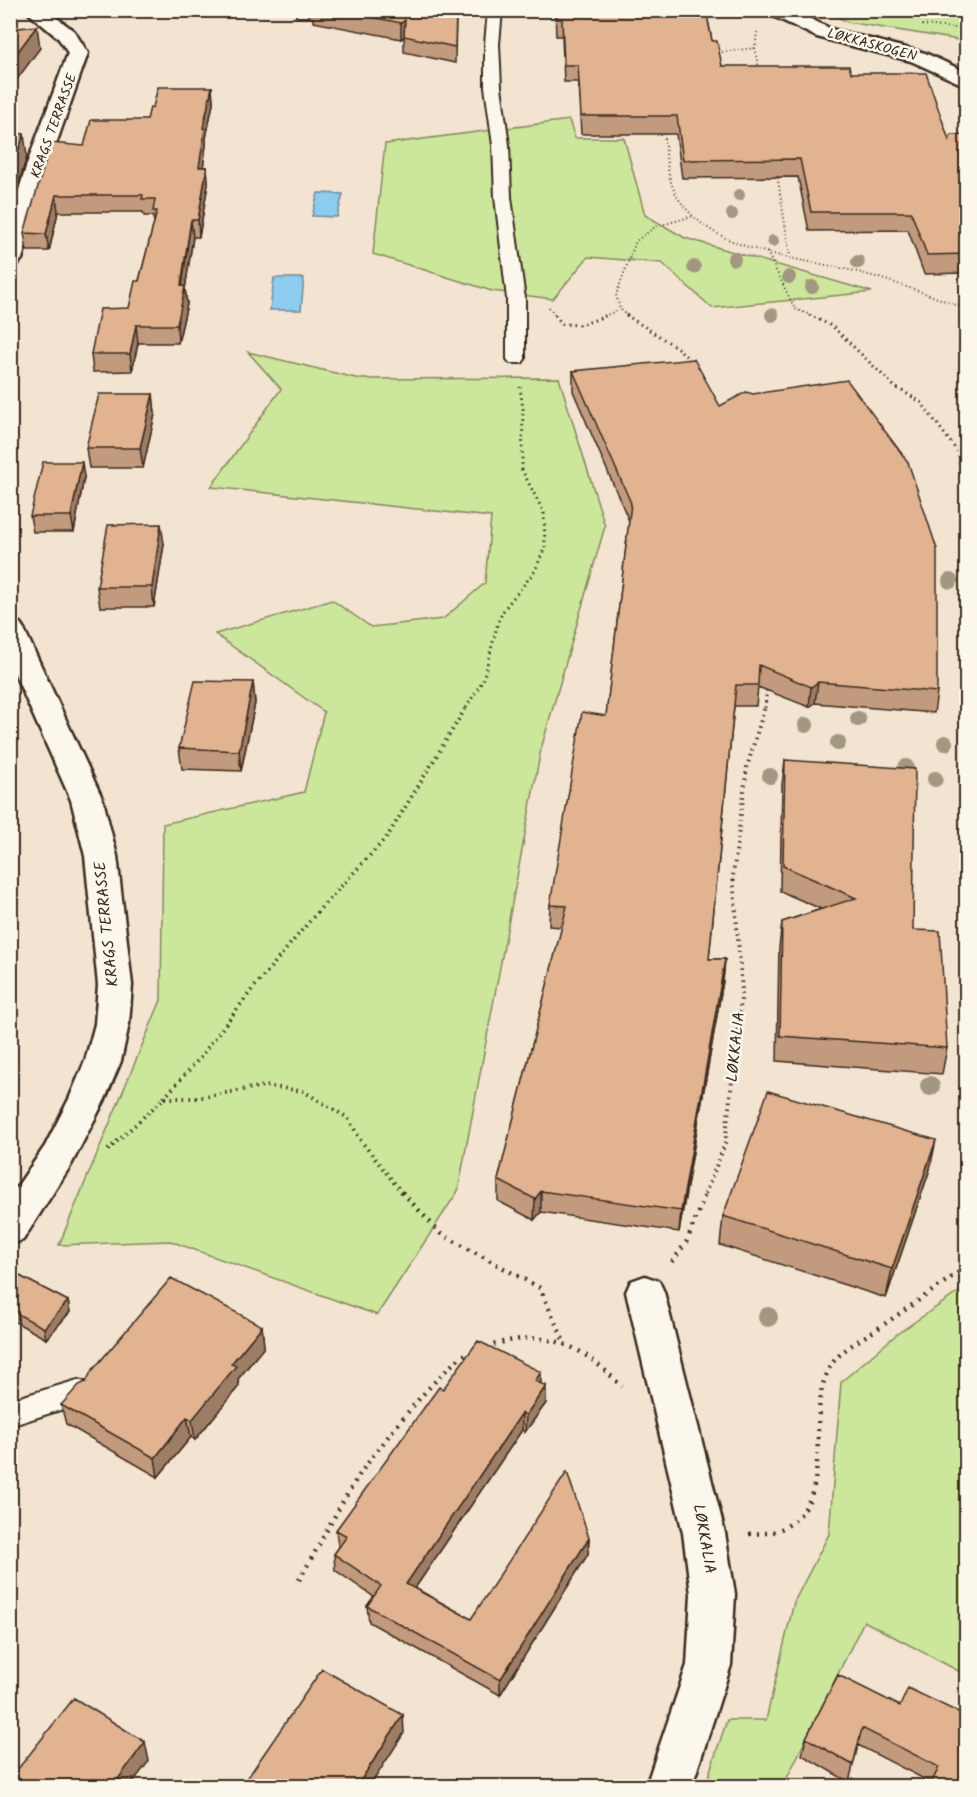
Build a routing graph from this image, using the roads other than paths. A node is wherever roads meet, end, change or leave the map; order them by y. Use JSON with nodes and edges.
{"nodes":[{"id":1,"x":34,"y":10,"type":"edge"},
{"id":2,"x":495,"y":10,"type":"edge"},
{"id":3,"x":778,"y":12,"type":"edge"},
{"id":4,"x":966,"y":80,"type":"edge"},
{"id":5,"x":10,"y":259,"type":"edge"},
{"id":6,"x":516,"y":359,"type":"road end"},
{"id":7,"x":10,"y":630,"type":"edge"},
{"id":8,"x":16,"y":1222,"type":"edge"},
{"id":9,"x":645,"y":1292,"type":"road end"},
{"id":10,"x":78,"y":1392,"type":"edge"},
{"id":11,"x":10,"y":1413,"type":"edge"},
{"id":12,"x":669,"y":1786,"type":"edge"}],
"edges":[{"from":1,"to":5,"type":"street","name":"KRAGS TERRASSE"},
{"from":2,"to":6,"type":"lane"},
{"from":3,"to":4,"type":"street","name":"LØKKASKOGEN"},
{"from":7,"to":8,"type":"street","name":"KRAGS TERRASSE"},
{"from":9,"to":12,"type":"street","name":"LØKKALIA"},
{"from":10,"to":11,"type":"lane"}]}
